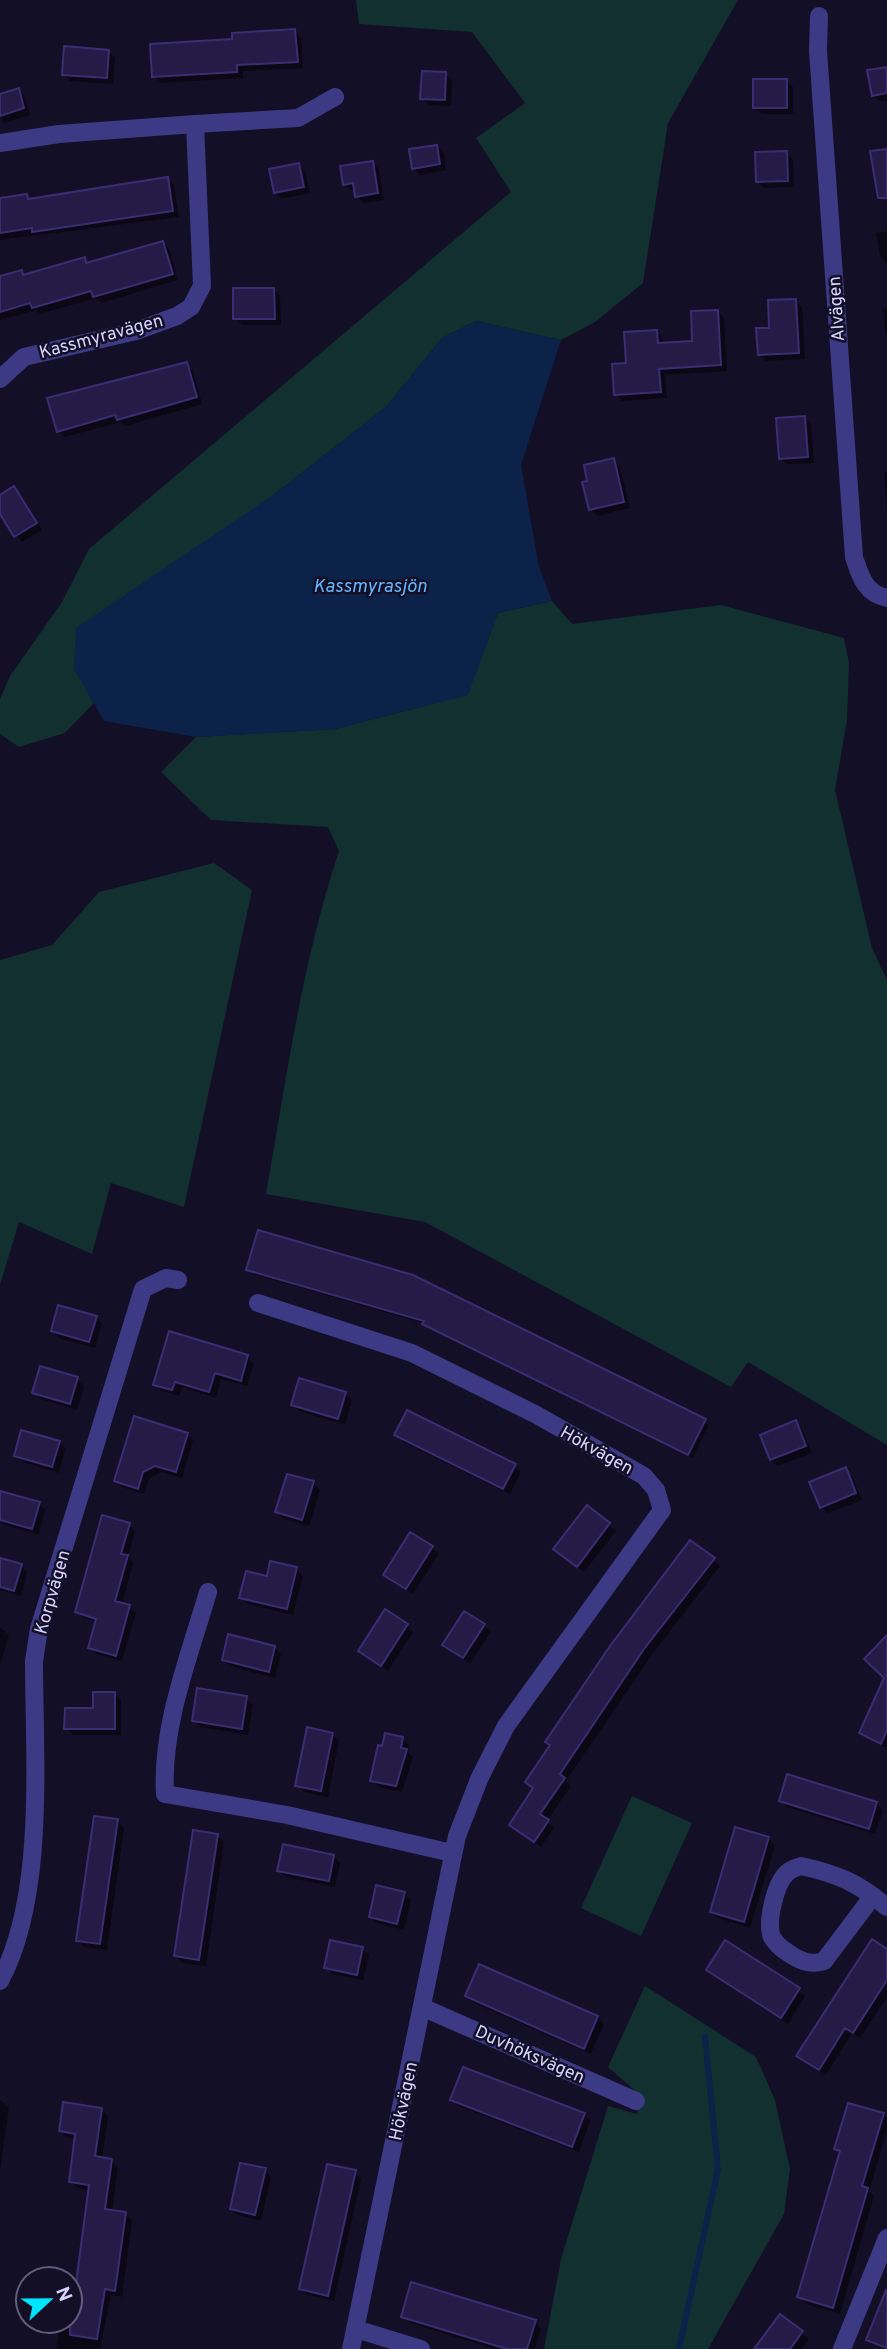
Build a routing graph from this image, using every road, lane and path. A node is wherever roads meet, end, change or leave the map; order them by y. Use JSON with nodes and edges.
{"nodes":[{"id":1,"x":819,"y":16,"type":"dead end"},
{"id":2,"x":335,"y":97,"type":"dead end"},
{"id":3,"x":195,"y":124,"type":"junction"},
{"id":4,"x":0,"y":143,"type":"edge"},
{"id":5,"x":0,"y":379,"type":"edge"},
{"id":6,"x":881,"y":597,"type":"edge"},
{"id":7,"x":178,"y":1280,"type":"dead end"},
{"id":8,"x":258,"y":1303,"type":"dead end"},
{"id":9,"x":208,"y":1592,"type":"dead end"},
{"id":10,"x":452,"y":1853,"type":"junction"},
{"id":11,"x":880,"y":1901,"type":"edge"},
{"id":12,"x":0,"y":1982,"type":"edge"},
{"id":13,"x":424,"y":2008,"type":"junction"},
{"id":14,"x":636,"y":2101,"type":"dead end"},
{"id":15,"x":887,"y":2238,"type":"edge"},
{"id":16,"x":880,"y":2281,"type":"edge"},
{"id":17,"x":356,"y":2329,"type":"junction"},
{"id":18,"x":351,"y":2349,"type":"edge"},
{"id":19,"x":421,"y":2349,"type":"edge"},
{"id":20,"x":842,"y":2349,"type":"edge"}],
"edges":[{"from":1,"to":6,"type":"street","name":"Alvägen"},
{"from":2,"to":3,"type":"street"},
{"from":3,"to":4,"type":"street"},
{"from":3,"to":5,"type":"street","name":"Kassmyravägen"},
{"from":7,"to":12,"type":"street","name":"Korpvägen"},
{"from":8,"to":10,"type":"street","name":"Hökvägen"},
{"from":9,"to":10,"type":"street"},
{"from":10,"to":13,"type":"street","name":"Hökvägen"},
{"from":11,"to":11,"type":"street"},
{"from":13,"to":14,"type":"street","name":"Duvhöksvägen"},
{"from":13,"to":17,"type":"street","name":"Hökvägen"},
{"from":15,"to":16,"type":"street"},
{"from":16,"to":20,"type":"street"},
{"from":17,"to":18,"type":"street","name":"Hökvägen"},
{"from":17,"to":19,"type":"street"}]}
